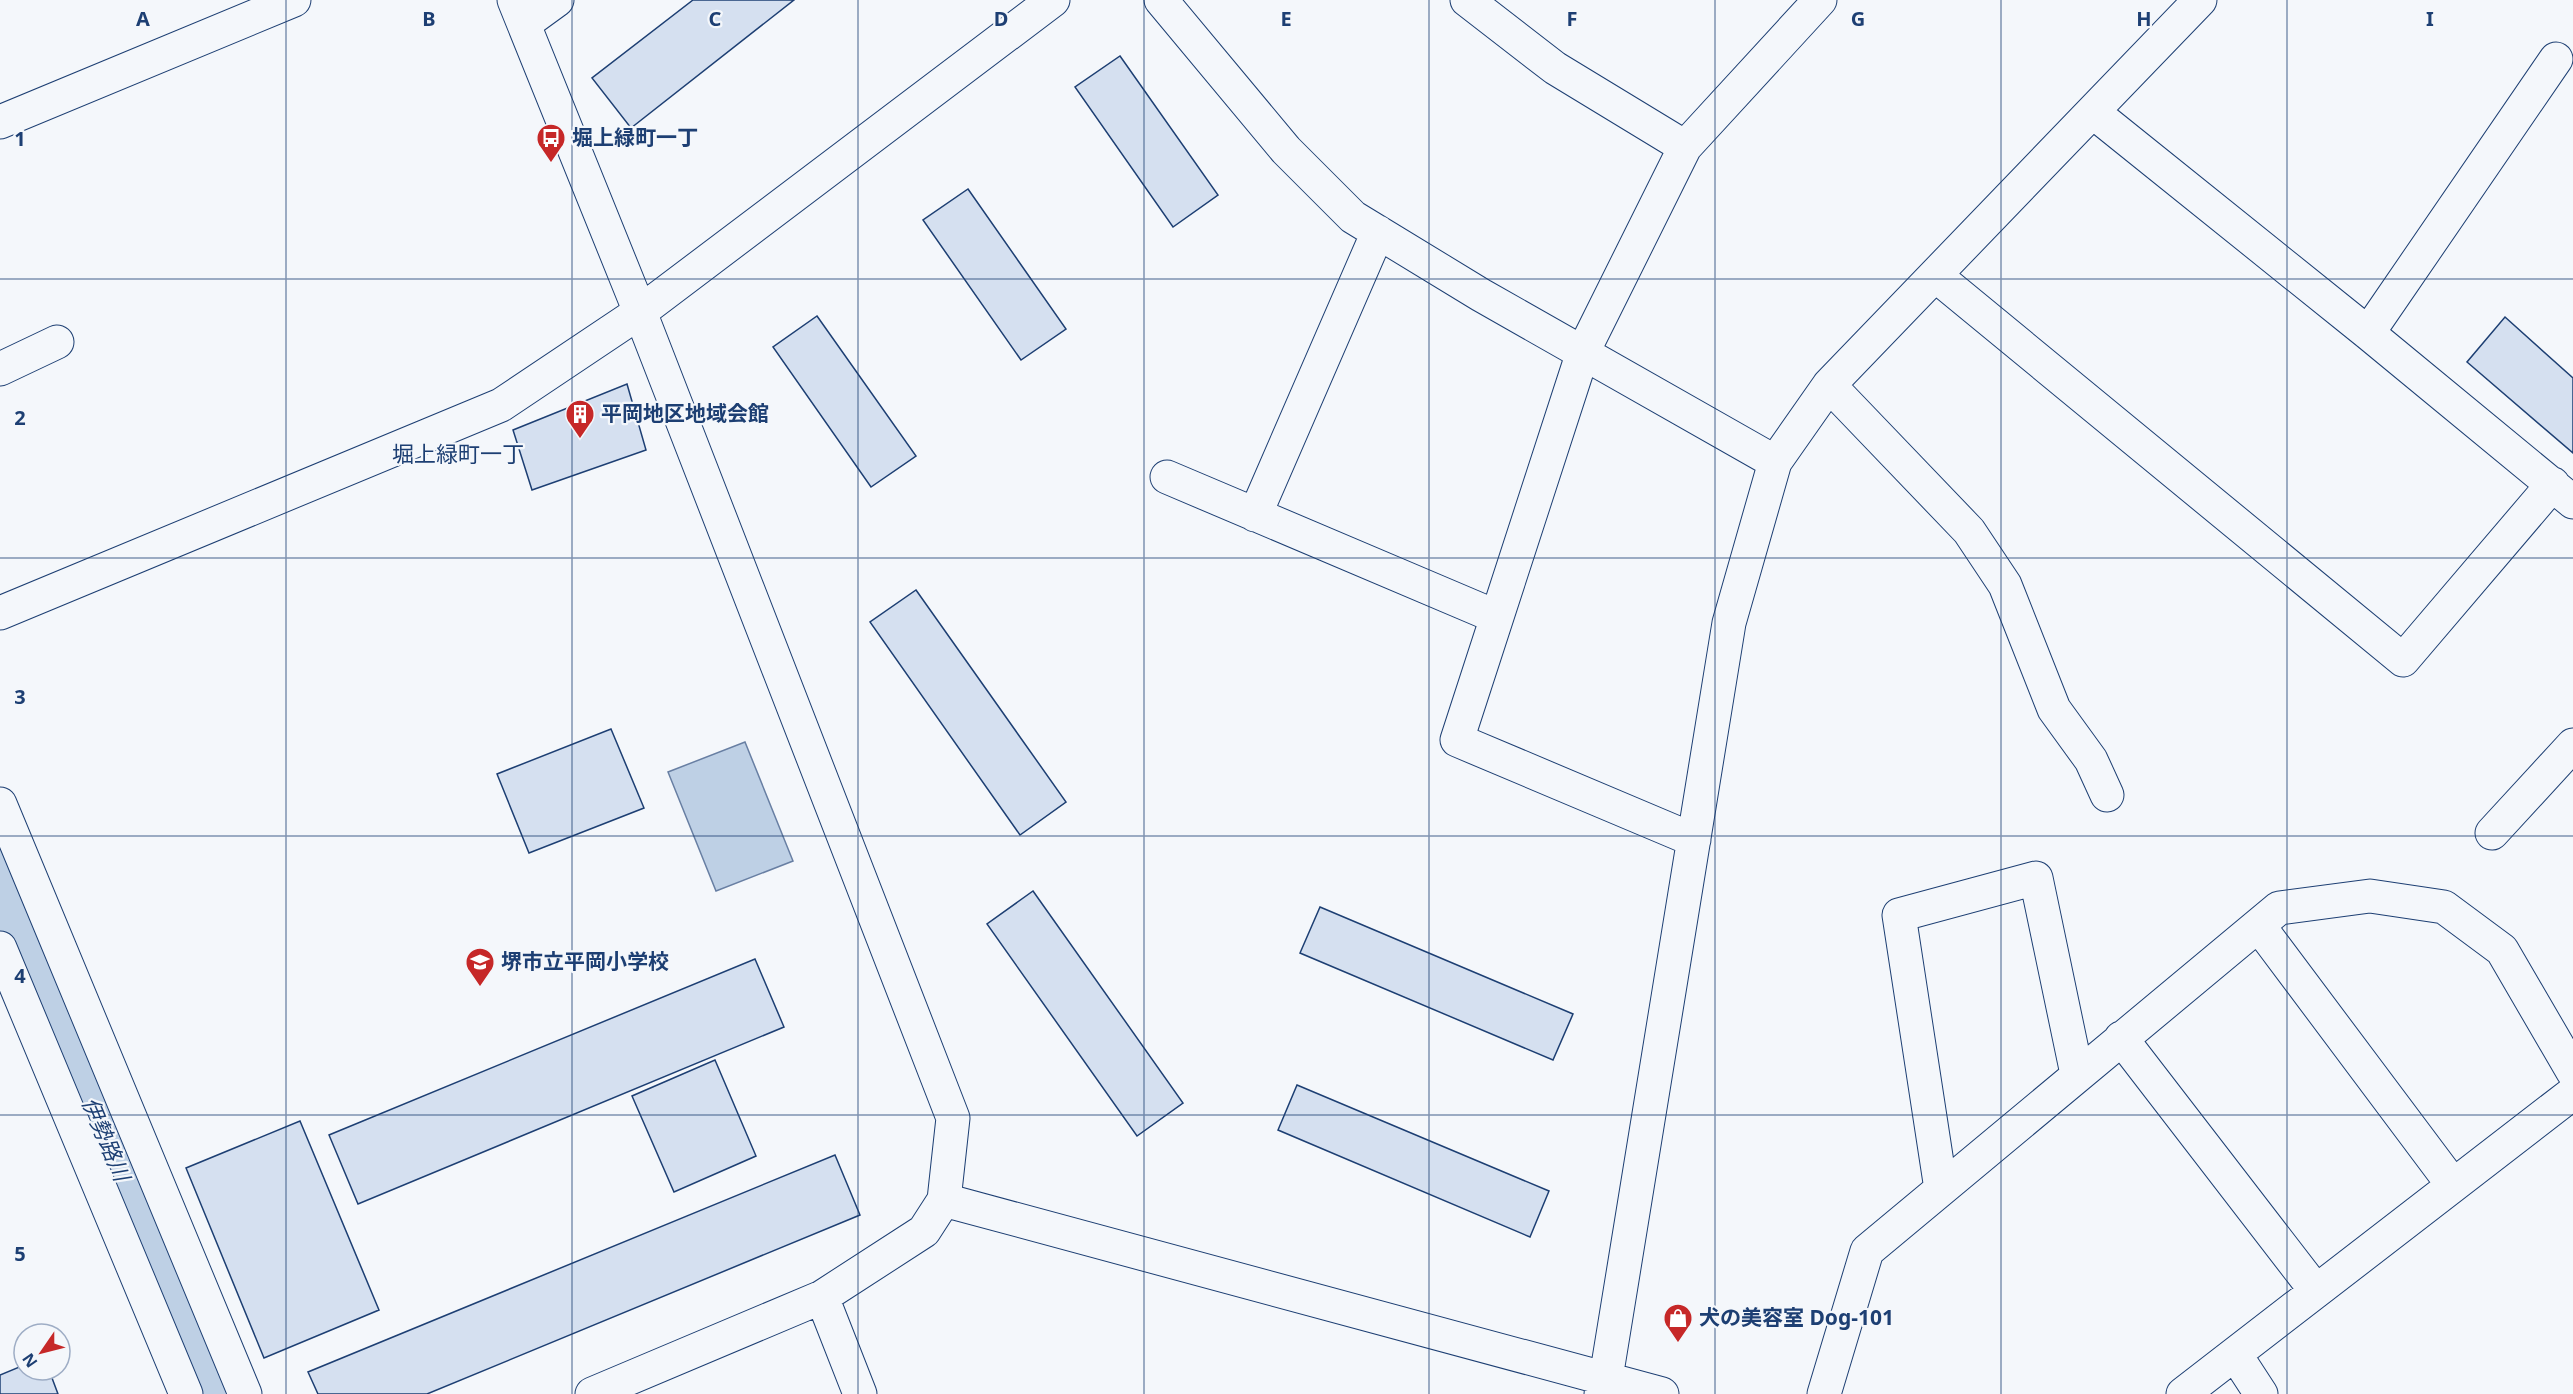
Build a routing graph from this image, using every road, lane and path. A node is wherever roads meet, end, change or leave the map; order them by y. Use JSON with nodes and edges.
{"nodes":[{"id":1,"x":294,"y":0,"type":"edge"},
{"id":2,"x":557,"y":0,"type":"edge"},
{"id":3,"x":1053,"y":0,"type":"edge"},
{"id":4,"x":1161,"y":0,"type":"edge"},
{"id":5,"x":1467,"y":0,"type":"edge"},
{"id":6,"x":1820,"y":0,"type":"edge"},
{"id":7,"x":2200,"y":0,"type":"edge"},
{"id":8,"x":519,"y":12,"type":"edge"},
{"id":9,"x":2556,"y":59,"type":"dead end"},
{"id":10,"x":2093,"y":112,"type":"junction"},
{"id":11,"x":0,"y":122,"type":"edge"},
{"id":12,"x":1685,"y":147,"type":"junction"},
{"id":13,"x":1378,"y":232,"type":"junction"},
{"id":14,"x":1935,"y":275,"type":"junction"},
{"id":15,"x":640,"y":312,"type":"junction"},
{"id":16,"x":2368,"y":333,"type":"junction"},
{"id":17,"x":57,"y":342,"type":"dead end"},
{"id":18,"x":1583,"y":352,"type":"junction"},
{"id":19,"x":0,"y":369,"type":"edge"},
{"id":20,"x":1829,"y":384,"type":"junction"},
{"id":21,"x":1775,"y":462,"type":"junction"},
{"id":22,"x":1167,"y":477,"type":"dead end"},
{"id":23,"x":2563,"y":493,"type":"edge"},
{"id":24,"x":1255,"y":514,"type":"junction"},
{"id":25,"x":0,"y":613,"type":"edge"},
{"id":26,"x":1497,"y":617,"type":"junction"},
{"id":27,"x":2573,"y":745,"type":"edge"},
{"id":28,"x":2108,"y":795,"type":"dead end"},
{"id":29,"x":0,"y":804,"type":"edge"},
{"id":30,"x":2492,"y":833,"type":"dead end"},
{"id":31,"x":1694,"y":840,"type":"junction"},
{"id":32,"x":2259,"y":926,"type":"junction"},
{"id":33,"x":0,"y":948,"type":"edge"},
{"id":34,"x":2121,"y":1038,"type":"junction"},
{"id":35,"x":2573,"y":1072,"type":"edge"},
{"id":36,"x":2077,"y":1074,"type":"junction"},
{"id":37,"x":2573,"y":1093,"type":"edge"},
{"id":38,"x":2453,"y":1185,"type":"junction"},
{"id":39,"x":1941,"y":1189,"type":"junction"},
{"id":40,"x":944,"y":1200,"type":"junction"},
{"id":41,"x":2316,"y":1291,"type":"junction"},
{"id":42,"x":822,"y":1297,"type":"junction"},
{"id":43,"x":2235,"y":1354,"type":"junction"},
{"id":44,"x":1604,"y":1386,"type":"edge"},
{"id":45,"x":186,"y":1394,"type":"edge"},
{"id":46,"x":245,"y":1394,"type":"edge"},
{"id":47,"x":592,"y":1394,"type":"edge"},
{"id":48,"x":861,"y":1394,"type":"edge"},
{"id":49,"x":1662,"y":1394,"type":"edge"},
{"id":50,"x":1824,"y":1394,"type":"edge"},
{"id":51,"x":2183,"y":1394,"type":"edge"},
{"id":52,"x":2261,"y":1394,"type":"edge"}],
"edges":[{"from":1,"to":11,"type":"street"},
{"from":2,"to":8,"type":"street"},
{"from":3,"to":15,"type":"street"},
{"from":4,"to":13,"type":"street"},
{"from":5,"to":12,"type":"street"},
{"from":6,"to":12,"type":"street"},
{"from":7,"to":10,"type":"street"},
{"from":8,"to":15,"type":"street"},
{"from":9,"to":16,"type":"street"},
{"from":10,"to":14,"type":"street"},
{"from":10,"to":16,"type":"street"},
{"from":12,"to":18,"type":"street"},
{"from":13,"to":18,"type":"street"},
{"from":13,"to":24,"type":"street"},
{"from":14,"to":20,"type":"street"},
{"from":14,"to":23,"type":"street"},
{"from":15,"to":25,"type":"street"},
{"from":15,"to":40,"type":"street"},
{"from":16,"to":23,"type":"street"},
{"from":17,"to":19,"type":"street"},
{"from":18,"to":21,"type":"street"},
{"from":18,"to":26,"type":"street"},
{"from":20,"to":21,"type":"street"},
{"from":20,"to":28,"type":"street"},
{"from":21,"to":31,"type":"street"},
{"from":22,"to":24,"type":"street"},
{"from":24,"to":26,"type":"street"},
{"from":26,"to":31,"type":"street"},
{"from":27,"to":30,"type":"street"},
{"from":29,"to":46,"type":"street"},
{"from":31,"to":44,"type":"street"},
{"from":32,"to":34,"type":"street"},
{"from":32,"to":35,"type":"street"},
{"from":32,"to":38,"type":"street"},
{"from":33,"to":45,"type":"street"},
{"from":34,"to":36,"type":"street"},
{"from":34,"to":41,"type":"street"},
{"from":36,"to":39,"type":"street"},
{"from":36,"to":39,"type":"street"},
{"from":37,"to":38,"type":"street"},
{"from":38,"to":41,"type":"street"},
{"from":39,"to":50,"type":"street"},
{"from":40,"to":42,"type":"street"},
{"from":40,"to":44,"type":"street"},
{"from":41,"to":43,"type":"street"},
{"from":42,"to":47,"type":"street"},
{"from":42,"to":48,"type":"street"},
{"from":43,"to":51,"type":"street"},
{"from":43,"to":52,"type":"street"},
{"from":44,"to":49,"type":"street"}]}
